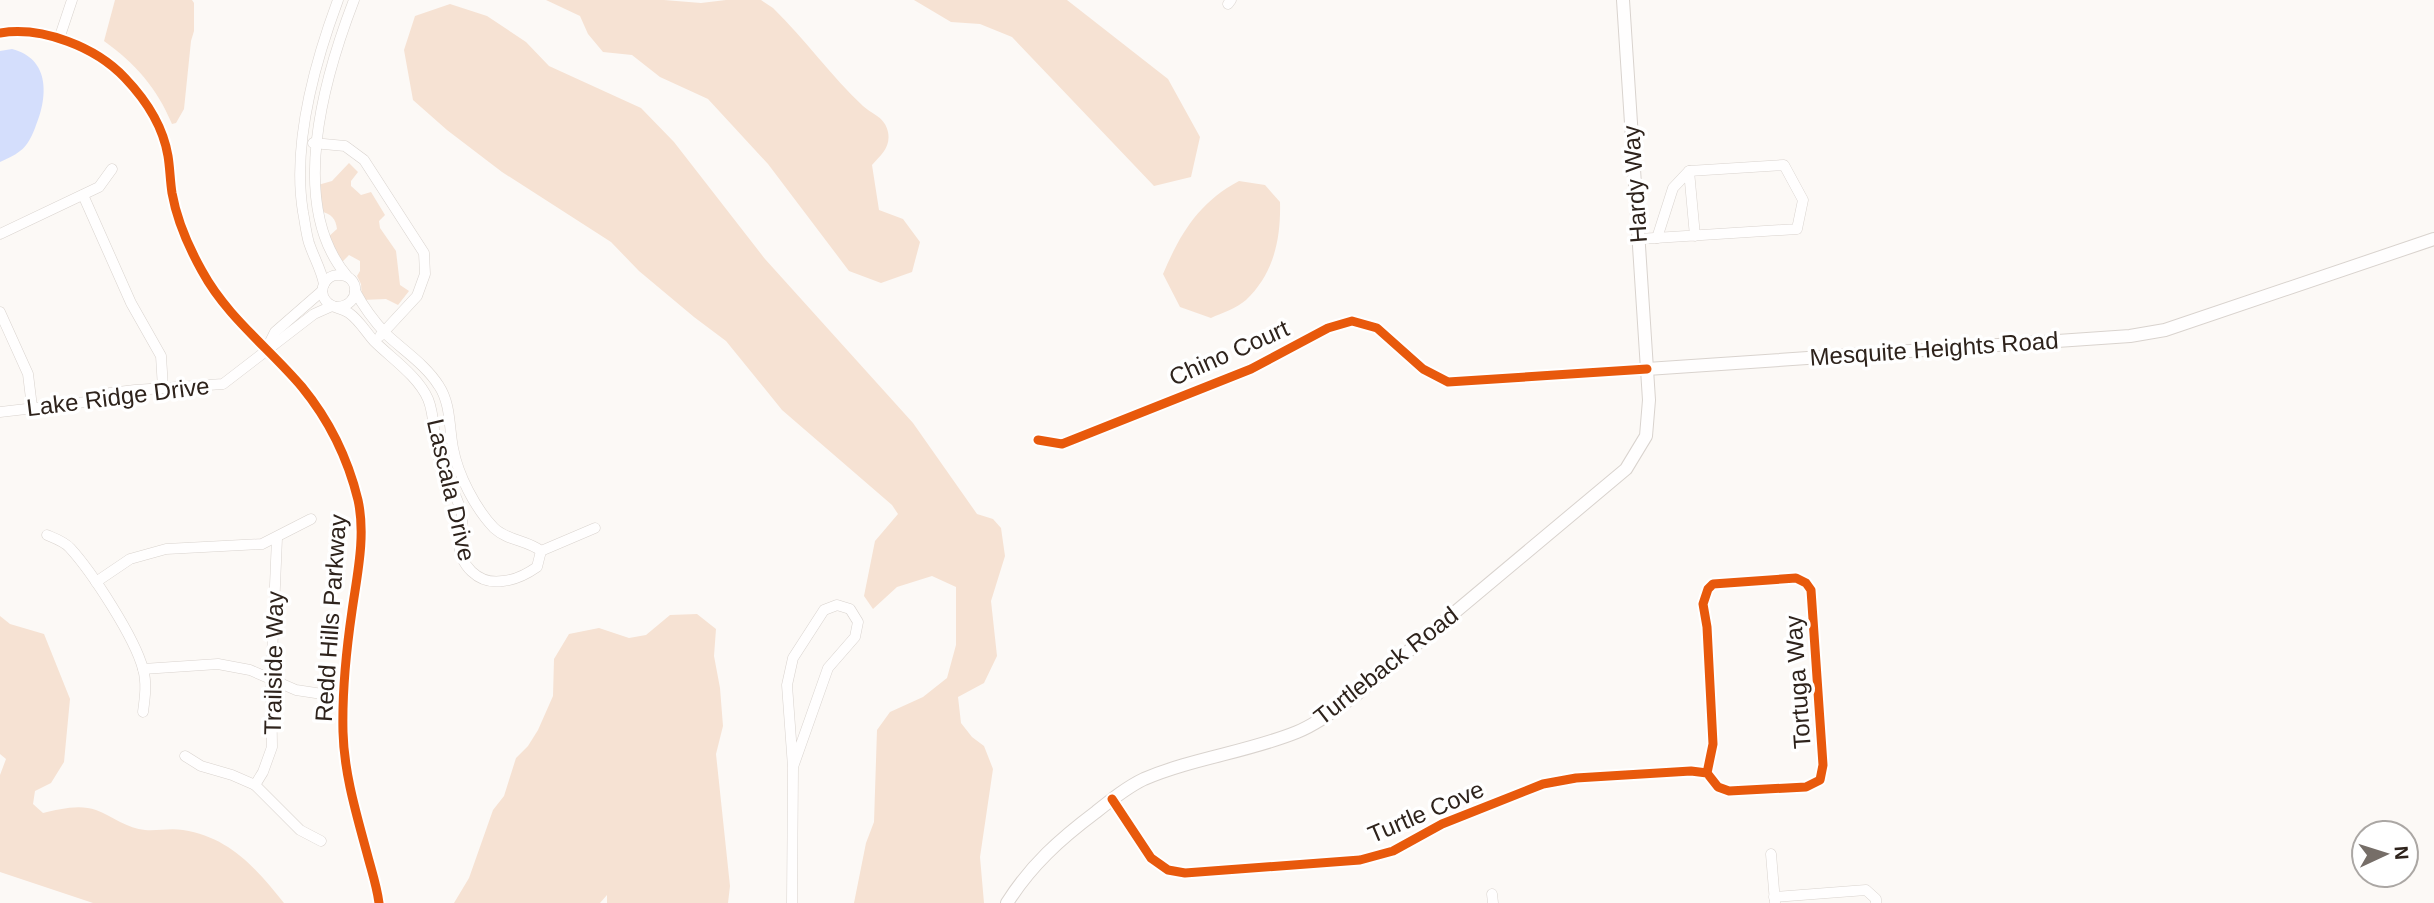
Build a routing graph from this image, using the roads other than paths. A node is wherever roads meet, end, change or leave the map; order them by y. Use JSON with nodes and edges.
{"nodes":[{"id":1,"x":72,"y":0,"type":"edge"},
{"id":2,"x":338,"y":0,"type":"edge"},
{"id":3,"x":354,"y":0,"type":"edge"},
{"id":4,"x":1623,"y":0,"type":"edge"},
{"id":5,"x":0,"y":33,"type":"edge"},
{"id":6,"x":59,"y":39,"type":"junction"},
{"id":7,"x":303,"y":143,"type":"junction"},
{"id":8,"x":317,"y":144,"type":"junction"},
{"id":9,"x":112,"y":169,"type":"dead end"},
{"id":10,"x":1689,"y":171,"type":"junction"},
{"id":11,"x":83,"y":195,"type":"junction"},
{"id":12,"x":0,"y":234,"type":"edge"},
{"id":13,"x":1695,"y":236,"type":"junction"},
{"id":14,"x":1657,"y":238,"type":"junction"},
{"id":15,"x":1639,"y":239,"type":"junction"},
{"id":16,"x":2434,"y":239,"type":"edge"},
{"id":17,"x":347,"y":277,"type":"junction"},
{"id":18,"x":323,"y":288,"type":"junction"},
{"id":19,"x":355,"y":290,"type":"junction"},
{"id":20,"x":335,"y":307,"type":"junction"},
{"id":21,"x":0,"y":312,"type":"edge"},
{"id":22,"x":385,"y":332,"type":"junction"},
{"id":23,"x":375,"y":342,"type":"junction"},
{"id":24,"x":266,"y":350,"type":"junction"},
{"id":25,"x":1423,"y":369,"type":"joint"},
{"id":26,"x":1647,"y":369,"type":"junction"},
{"id":27,"x":163,"y":388,"type":"junction"},
{"id":28,"x":32,"y":407,"type":"junction"},
{"id":29,"x":0,"y":412,"type":"edge"},
{"id":30,"x":1038,"y":440,"type":"dead end"},
{"id":31,"x":311,"y":520,"type":"dead end"},
{"id":32,"x":595,"y":528,"type":"dead end"},
{"id":33,"x":47,"y":535,"type":"dead end"},
{"id":34,"x":277,"y":538,"type":"junction"},
{"id":35,"x":541,"y":551,"type":"junction"},
{"id":36,"x":96,"y":582,"type":"junction"},
{"id":37,"x":143,"y":669,"type":"junction"},
{"id":38,"x":271,"y":680,"type":"junction"},
{"id":39,"x":342,"y":697,"type":"junction"},
{"id":40,"x":143,"y":712,"type":"dead end"},
{"id":41,"x":185,"y":756,"type":"dead end"},
{"id":42,"x":793,"y":767,"type":"junction"},
{"id":43,"x":1707,"y":773,"type":"junction"},
{"id":44,"x":255,"y":785,"type":"junction"},
{"id":45,"x":1112,"y":799,"type":"junction"},
{"id":46,"x":321,"y":841,"type":"dead end"},
{"id":47,"x":1771,"y":854,"type":"dead end"},
{"id":48,"x":1774,"y":900,"type":"edge"},
{"id":49,"x":379,"y":903,"type":"edge"},
{"id":50,"x":792,"y":903,"type":"edge"},
{"id":51,"x":1007,"y":903,"type":"edge"},
{"id":52,"x":1876,"y":903,"type":"edge"}],
"edges":[{"from":1,"to":6,"type":"street"},
{"from":2,"to":7,"type":"street"},
{"from":3,"to":8,"type":"street"},
{"from":4,"to":15,"type":"main road","name":"Hardy Way"},
{"from":5,"to":6,"type":"street","name":"Redd Hills Parkway"},
{"from":6,"to":24,"type":"street","name":"Redd Hills Parkway"},
{"from":7,"to":8,"type":"street"},
{"from":7,"to":18,"type":"street"},
{"from":8,"to":17,"type":"street"},
{"from":8,"to":22,"type":"street"},
{"from":9,"to":11,"type":"street"},
{"from":10,"to":13,"type":"street"},
{"from":10,"to":13,"type":"street"},
{"from":10,"to":14,"type":"street"},
{"from":11,"to":12,"type":"street"},
{"from":11,"to":27,"type":"street"},
{"from":13,"to":14,"type":"street"},
{"from":14,"to":15,"type":"street"},
{"from":15,"to":26,"type":"main road","name":"Hardy Way"},
{"from":16,"to":26,"type":"main road","name":"Mesquite Heights Road"},
{"from":17,"to":18,"type":"street"},
{"from":17,"to":19,"type":"street"},
{"from":18,"to":20,"type":"street"},
{"from":18,"to":24,"type":"street"},
{"from":19,"to":20,"type":"street"},
{"from":19,"to":22,"type":"street","name":"Lascala Drive"},
{"from":20,"to":23,"type":"street","name":"Lascala Drive"},
{"from":20,"to":24,"type":"street"},
{"from":21,"to":28,"type":"street"},
{"from":22,"to":23,"type":"street"},
{"from":22,"to":35,"type":"street","name":"Lascala Drive"},
{"from":23,"to":35,"type":"street","name":"Lascala Drive"},
{"from":24,"to":27,"type":"street","name":"Lake Ridge Drive"},
{"from":24,"to":39,"type":"street","name":"Redd Hills Parkway"},
{"from":25,"to":26,"type":"street","name":"Mesquite Heights Road"},
{"from":25,"to":30,"type":"street","name":"Chino Court"},
{"from":26,"to":45,"type":"main road","name":"Turtleback Road"},
{"from":27,"to":28,"type":"street","name":"Lake Ridge Drive"},
{"from":28,"to":29,"type":"street","name":"Lake Ridge Drive"},
{"from":31,"to":34,"type":"street"},
{"from":32,"to":35,"type":"street","name":"Lascala Drive"},
{"from":33,"to":36,"type":"street"},
{"from":34,"to":36,"type":"street"},
{"from":34,"to":38,"type":"street","name":"Trailside Way"},
{"from":36,"to":37,"type":"street"},
{"from":37,"to":38,"type":"street"},
{"from":37,"to":40,"type":"street"},
{"from":38,"to":39,"type":"street"},
{"from":38,"to":44,"type":"street","name":"Trailside Way"},
{"from":39,"to":49,"type":"street","name":"Redd Hills Parkway"},
{"from":41,"to":44,"type":"street"},
{"from":42,"to":42,"type":"street"},
{"from":42,"to":50,"type":"street"},
{"from":43,"to":43,"type":"street","name":"Tortuga Way"},
{"from":43,"to":45,"type":"street","name":"Turtle Cove"},
{"from":44,"to":46,"type":"street"},
{"from":45,"to":51,"type":"main road","name":"Turtleback Road"},
{"from":47,"to":48,"type":"street"},
{"from":48,"to":52,"type":"street"}]}
